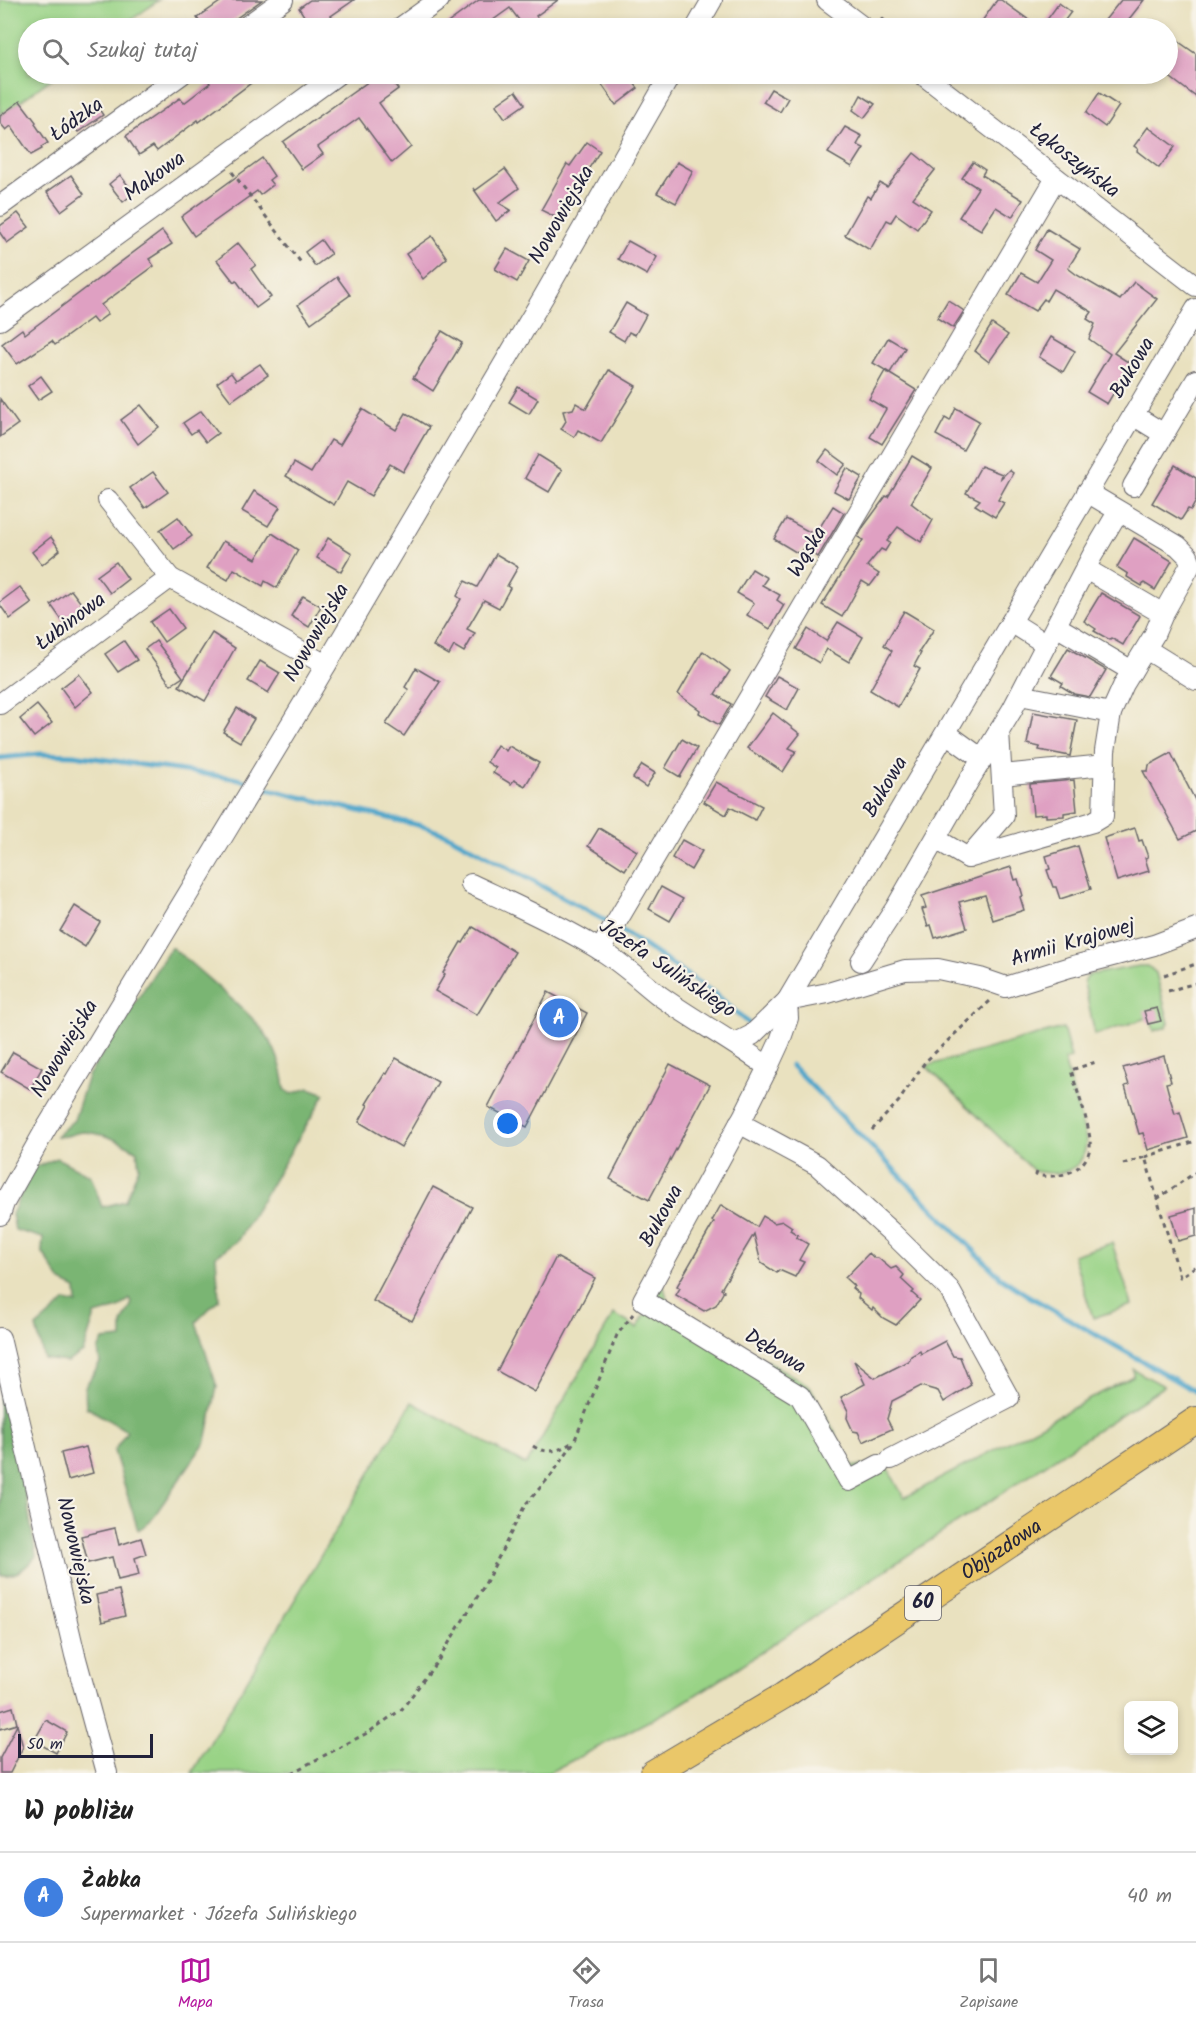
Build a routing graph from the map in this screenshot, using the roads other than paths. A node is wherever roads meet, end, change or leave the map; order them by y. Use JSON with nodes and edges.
{"nodes":[{"id":1,"x":283,"y":0,"type":"edge"},
{"id":2,"x":439,"y":0,"type":"edge"},
{"id":3,"x":712,"y":0,"type":"edge"},
{"id":4,"x":827,"y":0,"type":"edge"},
{"id":5,"x":258,"y":18,"type":"edge"},
{"id":6,"x":414,"y":18,"type":"edge"},
{"id":7,"x":702,"y":18,"type":"edge"},
{"id":8,"x":851,"y":18,"type":"edge"},
{"id":9,"x":168,"y":84,"type":"edge"},
{"id":10,"x":324,"y":84,"type":"edge"},
{"id":11,"x":664,"y":84,"type":"edge"},
{"id":12,"x":935,"y":84,"type":"edge"},
{"id":13,"x":1056,"y":178,"type":"junction"},
{"id":14,"x":0,"y":206,"type":"edge"},
{"id":15,"x":1196,"y":286,"type":"edge"},
{"id":16,"x":1196,"y":309,"type":"edge"},
{"id":17,"x":0,"y":320,"type":"edge"},
{"id":18,"x":1196,"y":380,"type":"edge"},
{"id":19,"x":1133,"y":415,"type":"junction"},
{"id":20,"x":1164,"y":434,"type":"junction"},
{"id":21,"x":1133,"y":486,"type":"dead end"},
{"id":22,"x":1087,"y":492,"type":"junction"},
{"id":23,"x":108,"y":500,"type":"dead end"},
{"id":24,"x":1118,"y":512,"type":"junction"},
{"id":25,"x":1086,"y":569,"type":"junction"},
{"id":26,"x":170,"y":578,"type":"junction"},
{"id":27,"x":1163,"y":614,"type":"junction"},
{"id":28,"x":1011,"y":622,"type":"junction"},
{"id":29,"x":1056,"y":626,"type":"junction"},
{"id":30,"x":1046,"y":644,"type":"junction"},
{"id":31,"x":1146,"y":649,"type":"junction"},
{"id":32,"x":326,"y":665,"type":"junction"},
{"id":33,"x":1132,"y":671,"type":"junction"},
{"id":34,"x":1196,"y":680,"type":"edge"},
{"id":35,"x":1020,"y":694,"type":"junction"},
{"id":36,"x":0,"y":704,"type":"edge"},
{"id":37,"x":1111,"y":713,"type":"junction"},
{"id":38,"x":999,"y":731,"type":"junction"},
{"id":39,"x":946,"y":733,"type":"junction"},
{"id":40,"x":982,"y":759,"type":"junction"},
{"id":41,"x":1105,"y":765,"type":"junction"},
{"id":42,"x":1002,"y":775,"type":"junction"},
{"id":43,"x":936,"y":839,"type":"junction"},
{"id":44,"x":968,"y":858,"type":"junction"},
{"id":45,"x":471,"y":884,"type":"dead end"},
{"id":46,"x":1196,"y":929,"type":"edge"},
{"id":47,"x":600,"y":950,"type":"junction"},
{"id":48,"x":861,"y":960,"type":"dead end"},
{"id":49,"x":787,"y":1001,"type":"junction"},
{"id":50,"x":736,"y":1044,"type":"junction"},
{"id":51,"x":768,"y":1066,"type":"junction"},
{"id":52,"x":740,"y":1124,"type":"junction"},
{"id":53,"x":0,"y":1215,"type":"edge"},
{"id":54,"x":643,"y":1300,"type":"joint"},
{"id":55,"x":0,"y":1338,"type":"edge"},
{"id":56,"x":1192,"y":1423,"type":"edge"},
{"id":57,"x":107,"y":1773,"type":"edge"},
{"id":58,"x":653,"y":1773,"type":"edge"}],
"edges":[{"from":1,"to":5,"type":"street"},
{"from":2,"to":6,"type":"street"},
{"from":3,"to":7,"type":"street"},
{"from":4,"to":8,"type":"street"},
{"from":9,"to":14,"type":"street","name":"Łódzka"},
{"from":10,"to":17,"type":"street","name":"Makowa"},
{"from":11,"to":32,"type":"street","name":"Nowowiejska"},
{"from":12,"to":13,"type":"street","name":"Łąkoszyńska"},
{"from":13,"to":15,"type":"street","name":"Łąkoszyńska"},
{"from":13,"to":47,"type":"street","name":"Wąska"},
{"from":16,"to":19,"type":"street","name":"Bukowa"},
{"from":18,"to":20,"type":"street"},
{"from":19,"to":20,"type":"street"},
{"from":19,"to":22,"type":"street","name":"Bukowa"},
{"from":20,"to":21,"type":"street"},
{"from":22,"to":24,"type":"street"},
{"from":22,"to":28,"type":"street","name":"Bukowa"},
{"from":23,"to":26,"type":"street"},
{"from":24,"to":25,"type":"street"},
{"from":24,"to":27,"type":"street"},
{"from":25,"to":27,"type":"street"},
{"from":25,"to":29,"type":"street"},
{"from":26,"to":32,"type":"street"},
{"from":26,"to":36,"type":"street","name":"Łubinowa"},
{"from":27,"to":31,"type":"street"},
{"from":28,"to":30,"type":"street"},
{"from":28,"to":39,"type":"street","name":"Bukowa"},
{"from":29,"to":30,"type":"street"},
{"from":29,"to":33,"type":"street"},
{"from":30,"to":35,"type":"street"},
{"from":31,"to":33,"type":"street"},
{"from":31,"to":34,"type":"street"},
{"from":32,"to":53,"type":"street","name":"Nowowiejska"},
{"from":33,"to":37,"type":"street"},
{"from":35,"to":37,"type":"street"},
{"from":35,"to":38,"type":"street"},
{"from":37,"to":41,"type":"street"},
{"from":38,"to":40,"type":"street"},
{"from":38,"to":42,"type":"street"},
{"from":39,"to":40,"type":"street"},
{"from":39,"to":49,"type":"street","name":"Bukowa"},
{"from":40,"to":43,"type":"street"},
{"from":41,"to":42,"type":"street"},
{"from":41,"to":44,"type":"street"},
{"from":42,"to":44,"type":"street"},
{"from":43,"to":44,"type":"street"},
{"from":43,"to":48,"type":"street"},
{"from":45,"to":47,"type":"street","name":"Józefa Sulińskiego"},
{"from":46,"to":49,"type":"street","name":"Armii Krajowej"},
{"from":47,"to":50,"type":"street","name":"Józefa Sulińskiego"},
{"from":49,"to":50,"type":"street"},
{"from":49,"to":51,"type":"street","name":"Bukowa"},
{"from":50,"to":51,"type":"street","name":"Józefa Sulińskiego"},
{"from":51,"to":52,"type":"street","name":"Bukowa"},
{"from":52,"to":54,"type":"street","name":"Bukowa"},
{"from":52,"to":54,"type":"street","name":"Dębowa"},
{"from":55,"to":57,"type":"street","name":"Nowowiejska"},
{"from":56,"to":58,"type":"main road","name":"Objazdowa","number":"60"}]}
